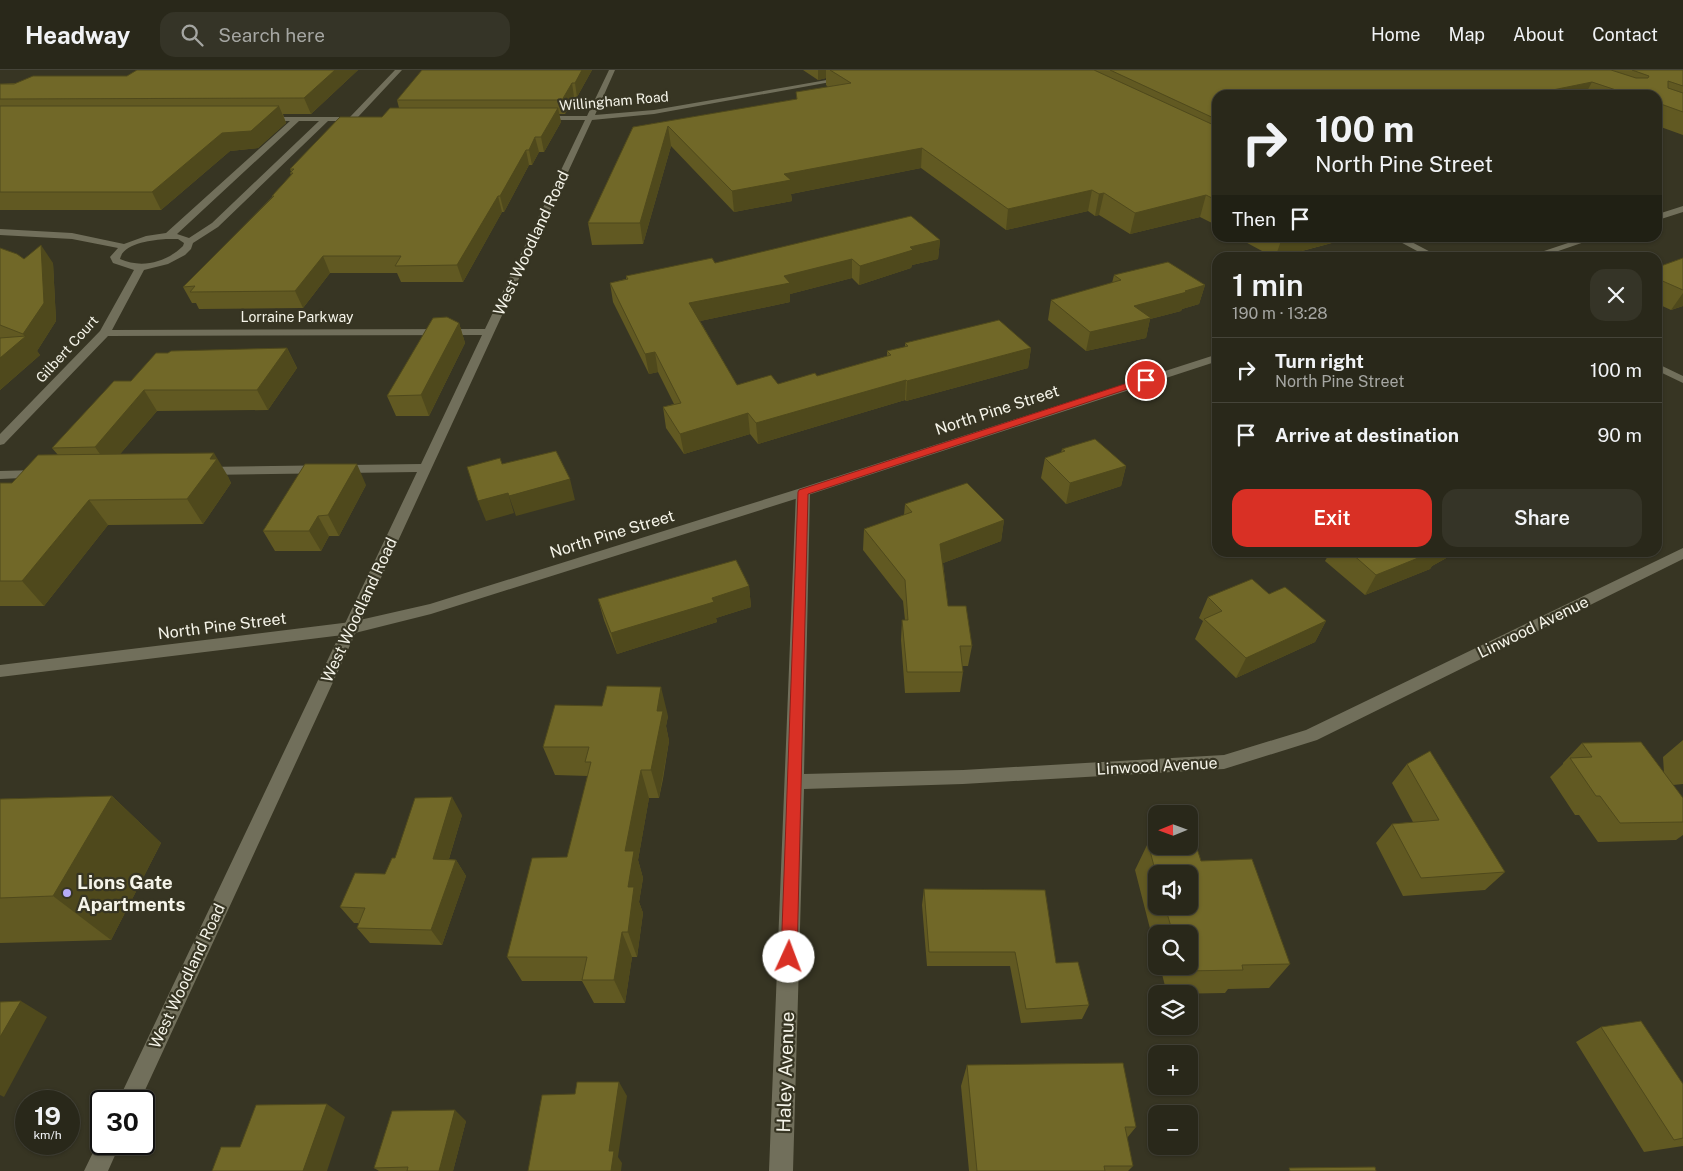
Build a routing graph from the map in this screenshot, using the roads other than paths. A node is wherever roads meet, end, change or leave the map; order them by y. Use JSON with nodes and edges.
{"nodes":[{"id":1,"x":399,"y":70,"type":"edge"},
{"id":2,"x":612,"y":70,"type":"edge"},
{"id":3,"x":850,"y":78,"type":"edge"},
{"id":4,"x":372,"y":118,"type":"edge"},
{"id":5,"x":530,"y":118,"type":"edge"},
{"id":6,"x":589,"y":118,"type":"junction"},
{"id":7,"x":258,"y":119,"type":"edge"},
{"id":8,"x":298,"y":119,"type":"junction"},
{"id":9,"x":326,"y":119,"type":"junction"},
{"id":10,"x":352,"y":119,"type":"junction"},
{"id":11,"x":241,"y":170,"type":"junction"},
{"id":12,"x":273,"y":170,"type":"junction"},
{"id":13,"x":1683,"y":209,"type":"edge"},
{"id":14,"x":1662,"y":216,"type":"edge"},
{"id":15,"x":0,"y":232,"type":"edge"},
{"id":16,"x":169,"y":236,"type":"junction"},
{"id":17,"x":189,"y":242,"type":"junction"},
{"id":18,"x":1406,"y":242,"type":"edge"},
{"id":19,"x":1578,"y":242,"type":"edge"},
{"id":20,"x":125,"y":247,"type":"junction"},
{"id":21,"x":1426,"y":252,"type":"edge"},
{"id":22,"x":1546,"y":252,"type":"edge"},
{"id":23,"x":141,"y":266,"type":"junction"},
{"id":24,"x":490,"y":332,"type":"junction"},
{"id":25,"x":105,"y":333,"type":"junction"},
{"id":26,"x":1212,"y":359,"type":"edge"},
{"id":27,"x":1662,"y":369,"type":"edge"},
{"id":28,"x":1683,"y":380,"type":"edge"},
{"id":29,"x":0,"y":441,"type":"edge"},
{"id":30,"x":426,"y":468,"type":"junction"},
{"id":31,"x":192,"y":472,"type":"edge"},
{"id":32,"x":48,"y":474,"type":"edge"},
{"id":33,"x":0,"y":475,"type":"edge"},
{"id":34,"x":803,"y":492,"type":"junction"},
{"id":35,"x":1683,"y":553,"type":"edge"},
{"id":36,"x":351,"y":628,"type":"junction"},
{"id":37,"x":0,"y":671,"type":"edge"},
{"id":38,"x":795,"y":782,"type":"junction"},
{"id":39,"x":134,"y":1090,"type":"edge"},
{"id":40,"x":104,"y":1155,"type":"edge"},
{"id":41,"x":96,"y":1171,"type":"edge"},
{"id":42,"x":781,"y":1171,"type":"edge"}],
"edges":[{"from":1,"to":10,"type":"street"},
{"from":2,"to":6,"type":"street","name":"West Woodland Road"},
{"from":3,"to":6,"type":"street","name":"Willingham Road"},
{"from":4,"to":10,"type":"street"},
{"from":5,"to":6,"type":"street","name":"Willingham Road"},
{"from":6,"to":24,"type":"street","name":"West Woodland Road"},
{"from":7,"to":8,"type":"street"},
{"from":8,"to":9,"type":"street"},
{"from":8,"to":11,"type":"street"},
{"from":9,"to":10,"type":"street"},
{"from":9,"to":12,"type":"street"},
{"from":11,"to":12,"type":"street"},
{"from":11,"to":16,"type":"street"},
{"from":12,"to":17,"type":"street"},
{"from":13,"to":14,"type":"street"},
{"from":15,"to":20,"type":"street"},
{"from":16,"to":17,"type":"street"},
{"from":16,"to":20,"type":"street"},
{"from":17,"to":23,"type":"street"},
{"from":18,"to":21,"type":"street"},
{"from":19,"to":22,"type":"street"},
{"from":20,"to":23,"type":"street"},
{"from":23,"to":25,"type":"street","name":"Gilbert Court"},
{"from":24,"to":25,"type":"street","name":"Lorraine Parkway"},
{"from":24,"to":30,"type":"street","name":"West Woodland Road"},
{"from":25,"to":29,"type":"street","name":"Gilbert Court"},
{"from":26,"to":34,"type":"street","name":"North Pine Street"},
{"from":27,"to":28,"type":"street"},
{"from":30,"to":31,"type":"street"},
{"from":30,"to":36,"type":"street","name":"West Woodland Road"},
{"from":32,"to":33,"type":"street"},
{"from":34,"to":36,"type":"street","name":"North Pine Street"},
{"from":34,"to":38,"type":"street","name":"Haley Avenue"},
{"from":35,"to":38,"type":"street","name":"Linwood Avenue"},
{"from":36,"to":37,"type":"street","name":"North Pine Street"},
{"from":36,"to":39,"type":"street","name":"West Woodland Road"},
{"from":38,"to":42,"type":"street","name":"Haley Avenue"},
{"from":40,"to":41,"type":"street"}]}
